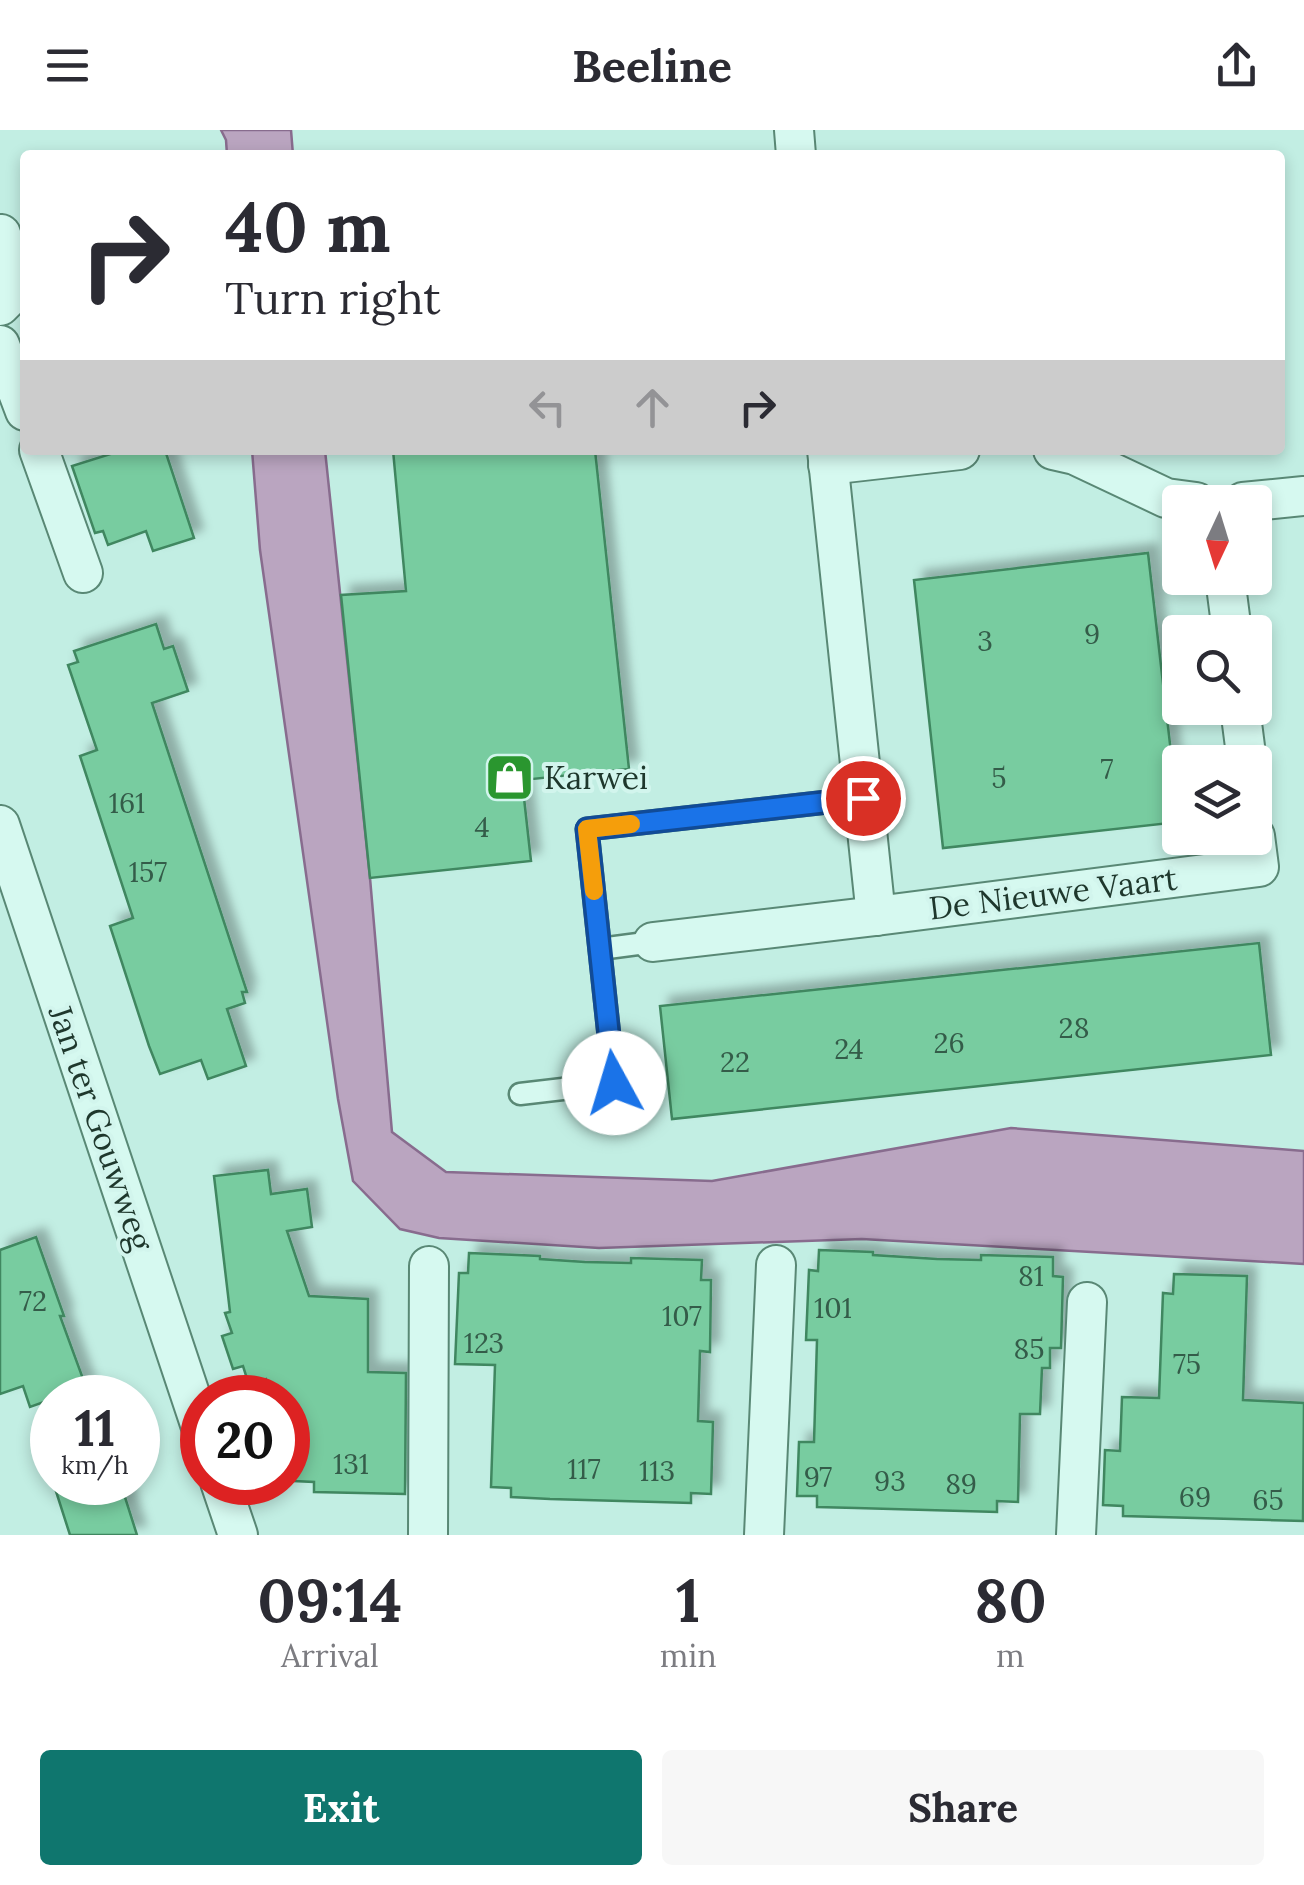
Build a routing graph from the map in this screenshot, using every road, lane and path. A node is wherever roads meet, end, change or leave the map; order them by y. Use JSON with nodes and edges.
{"nodes":[{"id":1,"x":1,"y":234,"type":"edge"},
{"id":2,"x":0,"y":306,"type":"edge"},
{"id":3,"x":0,"y":346,"type":"edge"},
{"id":4,"x":20,"y":399,"type":"edge"},
{"id":5,"x":40,"y":455,"type":"edge"},
{"id":6,"x":866,"y":455,"type":"edge"},
{"id":7,"x":1075,"y":455,"type":"edge"},
{"id":8,"x":828,"y":457,"type":"edge"},
{"id":9,"x":1162,"y":496,"type":"edge"},
{"id":10,"x":1304,"y":496,"type":"edge"},
{"id":11,"x":1272,"y":499,"type":"edge"},
{"id":12,"x":83,"y":573,"type":"dead end"},
{"id":13,"x":863,"y":798,"type":"junction"},
{"id":14,"x":0,"y":826,"type":"edge"},
{"id":15,"x":1257,"y":855,"type":"edge"},
{"id":16,"x":876,"y":916,"type":"junction"},
{"id":17,"x":654,"y":942,"type":"joint"},
{"id":18,"x":600,"y":949,"type":"junction"},
{"id":19,"x":520,"y":1094,"type":"dead end"},
{"id":20,"x":776,"y":1264,"type":"dead end"},
{"id":21,"x":429,"y":1266,"type":"dead end"},
{"id":22,"x":1087,"y":1302,"type":"dead end"},
{"id":23,"x":184,"y":1375,"type":"edge"},
{"id":24,"x":228,"y":1505,"type":"edge"},
{"id":25,"x":238,"y":1535,"type":"edge"},
{"id":26,"x":428,"y":1535,"type":"edge"},
{"id":27,"x":764,"y":1535,"type":"edge"},
{"id":28,"x":1076,"y":1535,"type":"edge"}],
"edges":[{"from":1,"to":2,"type":"street"},
{"from":3,"to":4,"type":"street"},
{"from":5,"to":12,"type":"street"},
{"from":6,"to":8,"type":"street"},
{"from":7,"to":9,"type":"street"},
{"from":8,"to":13,"type":"street"},
{"from":10,"to":11,"type":"street"},
{"from":13,"to":16,"type":"street"},
{"from":13,"to":18,"type":"lane"},
{"from":14,"to":23,"type":"street","name":"Jan ter Gouwweg"},
{"from":15,"to":16,"type":"street","name":"De Nieuwe Vaart"},
{"from":16,"to":17,"type":"street","name":"De Nieuwe Vaart"},
{"from":17,"to":18,"type":"lane"},
{"from":18,"to":19,"type":"lane"},
{"from":20,"to":27,"type":"street"},
{"from":21,"to":26,"type":"street"},
{"from":22,"to":28,"type":"street"},
{"from":24,"to":25,"type":"street"}]}
